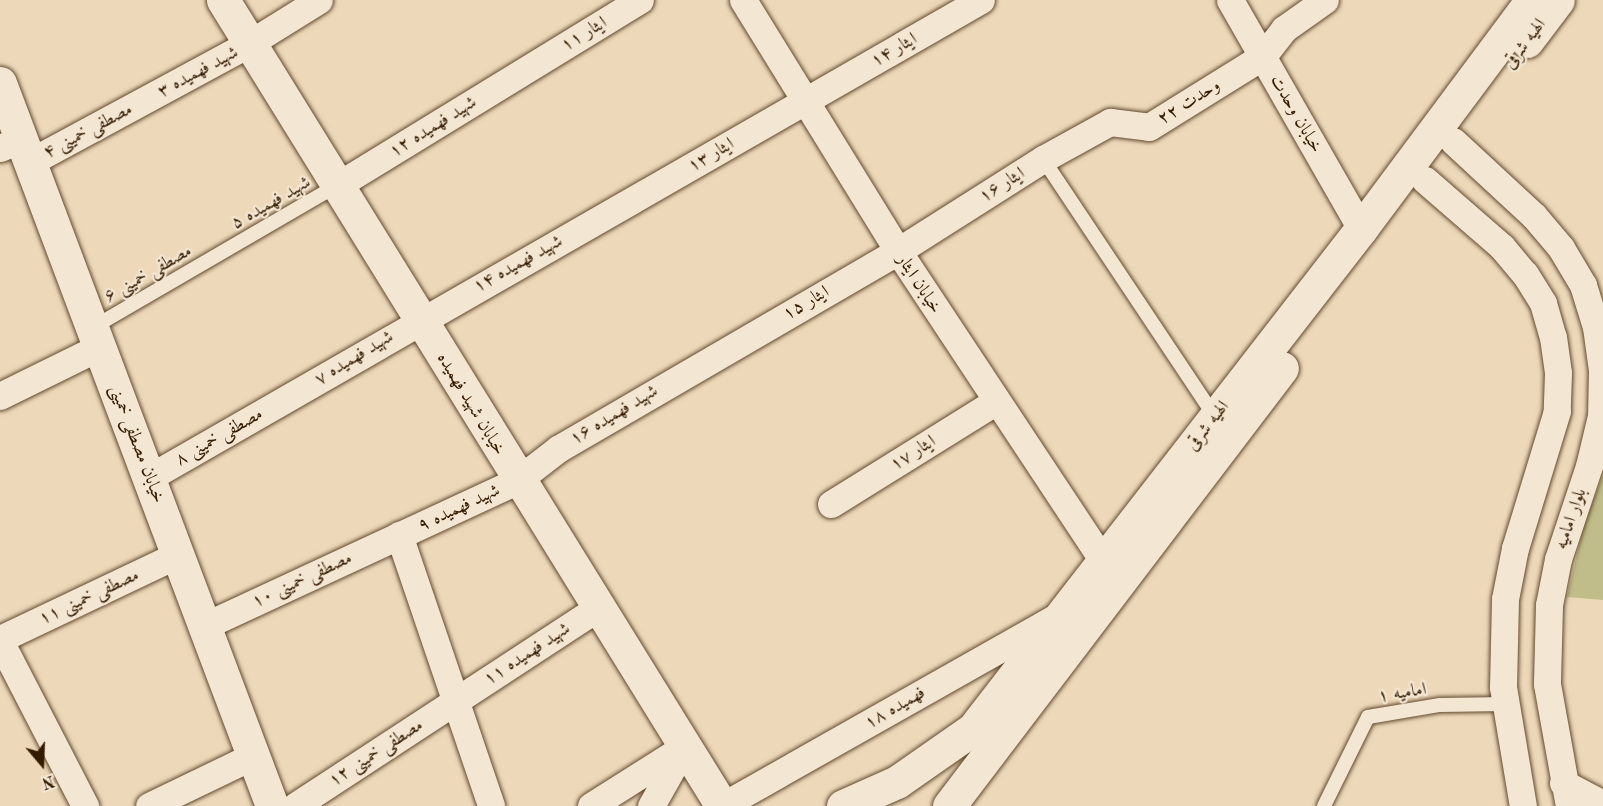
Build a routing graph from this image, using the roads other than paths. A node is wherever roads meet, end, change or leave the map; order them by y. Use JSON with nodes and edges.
{"nodes":[{"id":1,"x":223,"y":0,"type":"edge"},
{"id":2,"x":319,"y":0,"type":"edge"},
{"id":3,"x":640,"y":0,"type":"edge"},
{"id":4,"x":742,"y":0,"type":"edge"},
{"id":5,"x":981,"y":0,"type":"edge"},
{"id":6,"x":1230,"y":0,"type":"edge"},
{"id":7,"x":1325,"y":0,"type":"edge"},
{"id":8,"x":1532,"y":0,"type":"edge"},
{"id":9,"x":1558,"y":0,"type":"edge"},
{"id":10,"x":250,"y":43,"type":"junction"},
{"id":11,"x":1263,"y":56,"type":"junction"},
{"id":12,"x":528,"y":69,"type":"joint"},
{"id":13,"x":0,"y":83,"type":"edge"},
{"id":14,"x":146,"y":100,"type":"joint"},
{"id":15,"x":807,"y":100,"type":"junction"},
{"id":16,"x":1110,"y":122,"type":"joint"},
{"id":17,"x":1453,"y":141,"type":"junction"},
{"id":18,"x":17,"y":150,"type":"edge"},
{"id":19,"x":1043,"y":159,"type":"junction"},
{"id":20,"x":1425,"y":180,"type":"junction"},
{"id":21,"x":338,"y":185,"type":"junction"},
{"id":22,"x":1509,"y":196,"type":"junction"},
{"id":23,"x":616,"y":209,"type":"joint"},
{"id":24,"x":1479,"y":228,"type":"junction"},
{"id":25,"x":1361,"y":229,"type":"junction"},
{"id":26,"x":898,"y":251,"type":"junction"},
{"id":27,"x":223,"y":252,"type":"joint"},
{"id":28,"x":1593,"y":280,"type":"edge"},
{"id":29,"x":420,"y":319,"type":"junction"},
{"id":30,"x":96,"y":337,"type":"junction"},
{"id":31,"x":715,"y":355,"type":"joint"},
{"id":32,"x":0,"y":396,"type":"edge"},
{"id":33,"x":289,"y":398,"type":"joint"},
{"id":34,"x":995,"y":402,"type":"junction"},
{"id":35,"x":1215,"y":417,"type":"junction"},
{"id":36,"x":150,"y":477,"type":"junction"},
{"id":37,"x":518,"y":480,"type":"junction"},
{"id":38,"x":831,"y":504,"type":"dead end"},
{"id":39,"x":399,"y":535,"type":"junction"},
{"id":40,"x":177,"y":555,"type":"junction"},
{"id":41,"x":1104,"y":562,"type":"junction"},
{"id":42,"x":598,"y":608,"type":"junction"},
{"id":43,"x":1068,"y":610,"type":"junction"},
{"id":44,"x":204,"y":626,"type":"junction"},
{"id":45,"x":0,"y":640,"type":"edge"},
{"id":46,"x":456,"y":700,"type":"junction"},
{"id":47,"x":1506,"y":704,"type":"junction"},
{"id":48,"x":684,"y":747,"type":"junction"},
{"id":49,"x":253,"y":756,"type":"junction"},
{"id":50,"x":1566,"y":794,"type":"edge"},
{"id":51,"x":1603,"y":804,"type":"edge"},
{"id":52,"x":86,"y":806,"type":"edge"},
{"id":53,"x":149,"y":806,"type":"edge"},
{"id":54,"x":272,"y":806,"type":"edge"},
{"id":55,"x":296,"y":806,"type":"edge"},
{"id":56,"x":491,"y":806,"type":"edge"},
{"id":57,"x":591,"y":806,"type":"edge"},
{"id":58,"x":651,"y":806,"type":"edge"},
{"id":59,"x":722,"y":806,"type":"edge"},
{"id":60,"x":843,"y":806,"type":"edge"},
{"id":61,"x":949,"y":806,"type":"edge"},
{"id":62,"x":1324,"y":806,"type":"edge"},
{"id":63,"x":1523,"y":806,"type":"edge"}],
"edges":[{"from":1,"to":10,"type":"street","name":"خیابان شهید فهمیده"},
{"from":2,"to":10,"type":"street","name":"شهید فهمیده ۳"},
{"from":3,"to":12,"type":"street","name":"ایثار ۱۱"},
{"from":4,"to":15,"type":"street","name":"خیابان ایثار"},
{"from":5,"to":15,"type":"street","name":"ایثار ۱۴"},
{"from":6,"to":11,"type":"street","name":"خیابان وحدت"},
{"from":7,"to":11,"type":"street"},
{"from":8,"to":25,"type":"street","name":"الهیه شرقی"},
{"from":9,"to":17,"type":"street","name":"الهیه شرقی"},
{"from":10,"to":14,"type":"street","name":"شهید فهمیده ۳"},
{"from":10,"to":21,"type":"street","name":"خیابان شهید فهمیده"},
{"from":11,"to":16,"type":"street","name":"وحدت ۲۲"},
{"from":11,"to":25,"type":"street","name":"خیابان وحدت"},
{"from":12,"to":21,"type":"street","name":"شهید فهمیده ۱۲"},
{"from":13,"to":18,"type":"street","name":"خیابان مصطفی خمینی"},
{"from":14,"to":18,"type":"street","name":"مصطفی خمینی ۴"},
{"from":15,"to":23,"type":"street","name":"ایثار ۱۳"},
{"from":15,"to":26,"type":"street","name":"خیابان ایثار"},
{"from":16,"to":19,"type":"street","name":"ایثار ۱۶"},
{"from":17,"to":20,"type":"street","name":"الهیه شرقی"},
{"from":17,"to":22,"type":"street","name":"بلوار امامیه"},
{"from":18,"to":30,"type":"street","name":"خیابان مصطفی خمینی"},
{"from":19,"to":26,"type":"street","name":"ایثار ۱۶"},
{"from":19,"to":35,"type":"lane"},
{"from":20,"to":24,"type":"street"},
{"from":20,"to":61,"type":"street","name":"الهیه شرقی"},
{"from":21,"to":27,"type":"lane","name":"شهید فهمیده ۵"},
{"from":21,"to":29,"type":"street","name":"خیابان شهید فهمیده"},
{"from":22,"to":24,"type":"street"},
{"from":22,"to":28,"type":"street","name":"بلوار امامیه"},
{"from":23,"to":29,"type":"street","name":"شهید فهمیده ۱۴"},
{"from":24,"to":47,"type":"street"},
{"from":25,"to":35,"type":"street","name":"الهیه شرقی"},
{"from":26,"to":31,"type":"street","name":"ایثار ۱۵"},
{"from":26,"to":34,"type":"street","name":"خیابان ایثار"},
{"from":27,"to":30,"type":"lane","name":"مصطفی خمینی ۶"},
{"from":28,"to":50,"type":"street","name":"بلوار امامیه"},
{"from":29,"to":33,"type":"street","name":"شهید فهمیده ۷"},
{"from":29,"to":37,"type":"street","name":"خیابان شهید فهمیده"},
{"from":30,"to":32,"type":"street"},
{"from":30,"to":36,"type":"street","name":"خیابان مصطفی خمینی"},
{"from":31,"to":37,"type":"street","name":"شهید فهمیده ۱۶"},
{"from":33,"to":36,"type":"street","name":"مصطفی خمینی ۸"},
{"from":34,"to":38,"type":"street","name":"ایثار ۱۷"},
{"from":34,"to":41,"type":"street","name":"خیابان ایثار"},
{"from":35,"to":41,"type":"street","name":"الهیه شرقی"},
{"from":36,"to":40,"type":"street","name":"خیابان مصطفی خمینی"},
{"from":37,"to":39,"type":"street","name":"شهید فهمیده ۹"},
{"from":37,"to":42,"type":"street","name":"خیابان شهید فهمیده"},
{"from":39,"to":44,"type":"street","name":"مصطفی خمینی ۱۰"},
{"from":39,"to":46,"type":"street"},
{"from":40,"to":44,"type":"street","name":"خیابان مصطفی خمینی"},
{"from":40,"to":45,"type":"street","name":"مصطفی خمینی ۱۱"},
{"from":41,"to":43,"type":"street","name":"الهیه شرقی"},
{"from":42,"to":46,"type":"street","name":"شهید فهمیده ۱۱"},
{"from":42,"to":48,"type":"street","name":"خیابان شهید فهمیده"},
{"from":43,"to":59,"type":"street","name":"فهمیده ۱۸"},
{"from":43,"to":60,"type":"street","name":"الهیه شرقی"},
{"from":44,"to":49,"type":"street","name":"خیابان مصطفی خمینی"},
{"from":45,"to":52,"type":"street"},
{"from":46,"to":55,"type":"street","name":"مصطفی خمینی ۱۲"},
{"from":46,"to":56,"type":"street"},
{"from":47,"to":62,"type":"lane","name":"امامیه ۱"},
{"from":47,"to":63,"type":"street"},
{"from":48,"to":57,"type":"street"},
{"from":48,"to":58,"type":"street"},
{"from":48,"to":59,"type":"street","name":"خیابان شهید فهمیده"},
{"from":49,"to":53,"type":"street"},
{"from":49,"to":54,"type":"street","name":"خیابان مصطفی خمینی"},
{"from":50,"to":51,"type":"street"}]}
